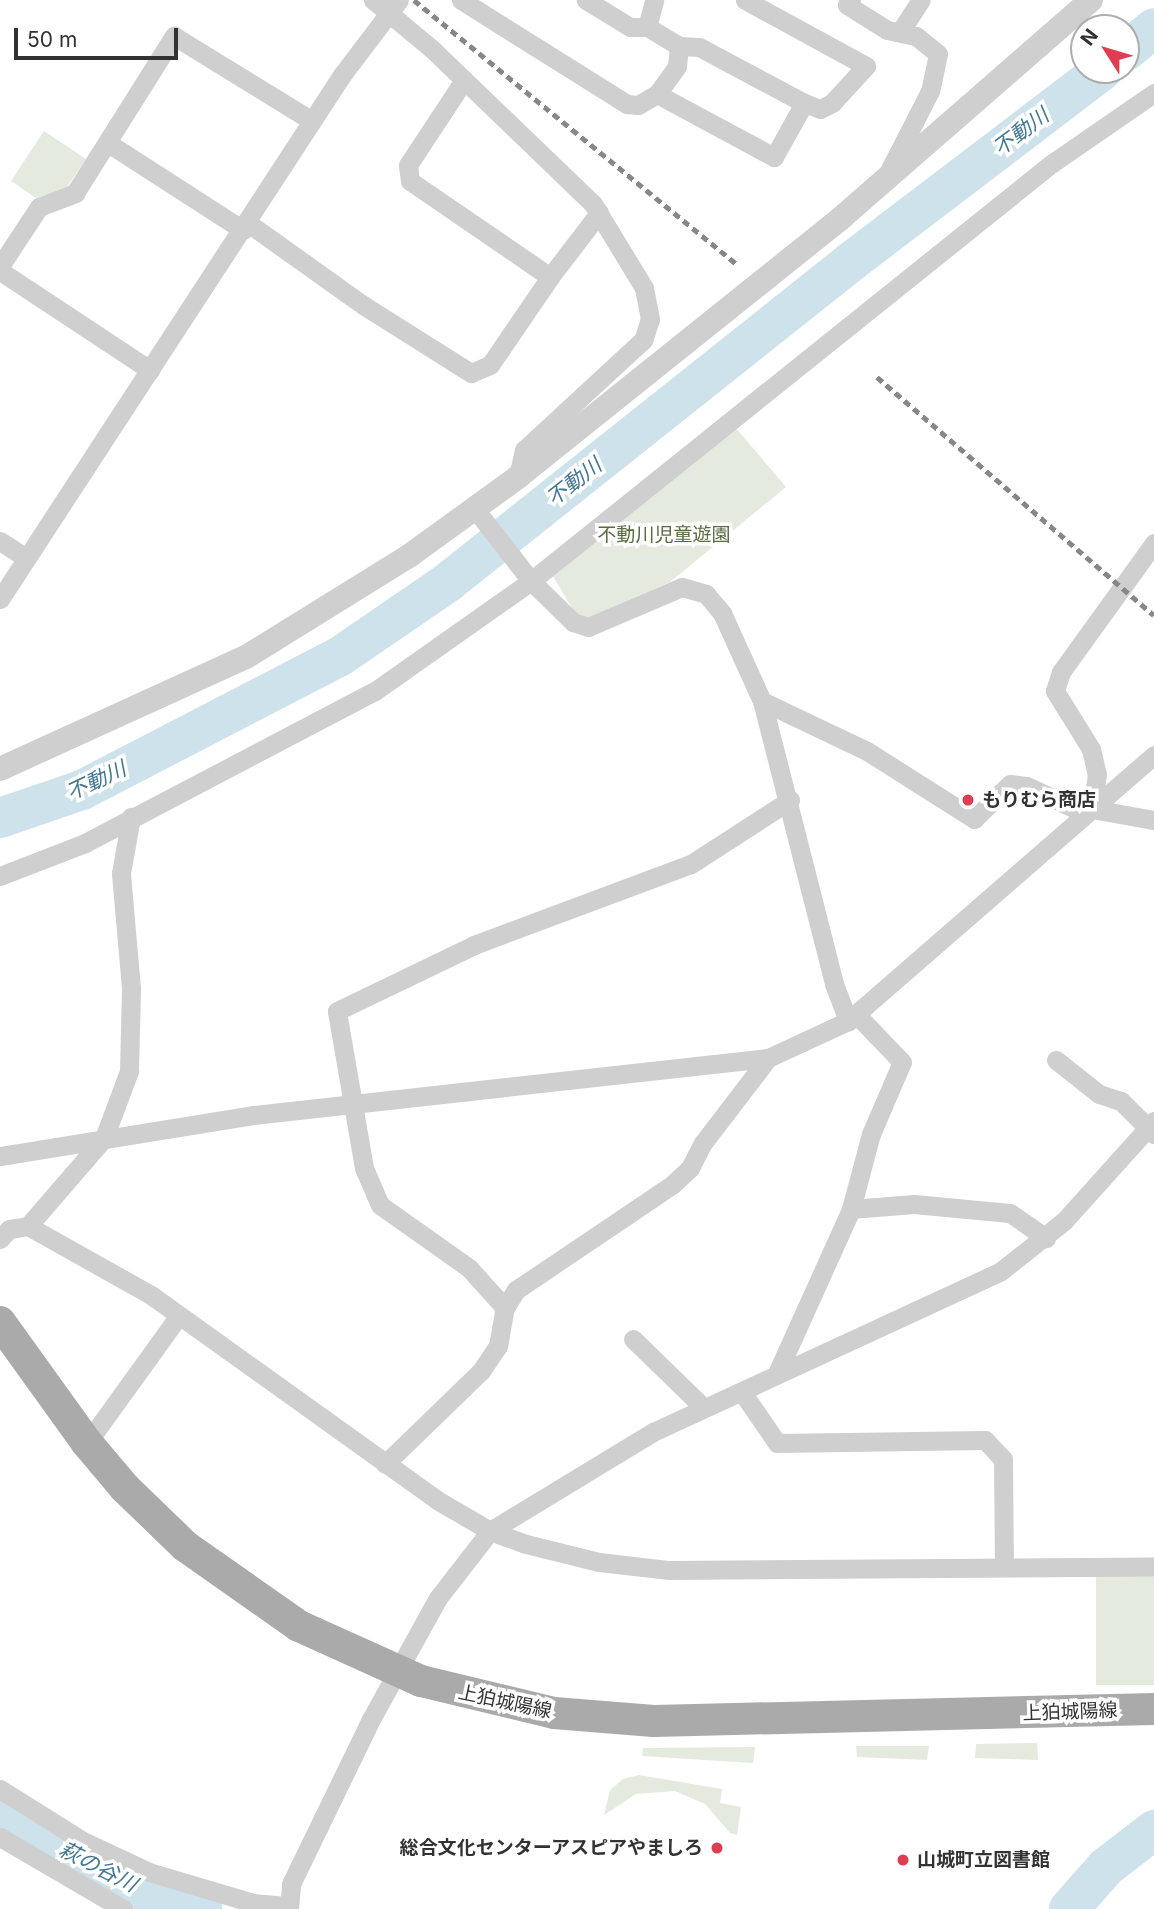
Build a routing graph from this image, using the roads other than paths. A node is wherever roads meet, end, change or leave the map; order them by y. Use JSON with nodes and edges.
{"nodes":[{"id":1,"x":461,"y":0,"type":"edge"},
{"id":2,"x":586,"y":0,"type":"edge"},
{"id":3,"x":654,"y":0,"type":"edge"},
{"id":4,"x":745,"y":0,"type":"edge"},
{"id":5,"x":851,"y":0,"type":"edge"},
{"id":6,"x":921,"y":0,"type":"edge"},
{"id":7,"x":1091,"y":0,"type":"edge"},
{"id":8,"x":387,"y":4,"type":"edge"},
{"id":9,"x":647,"y":27,"type":"junction"},
{"id":10,"x":900,"y":32,"type":"junction"},
{"id":11,"x":679,"y":46,"type":"junction"},
{"id":12,"x":464,"y":80,"type":"junction"},
{"id":13,"x":1154,"y":93,"type":"edge"},
{"id":14,"x":657,"y":94,"type":"junction"},
{"id":15,"x":804,"y":103,"type":"junction"},
{"id":16,"x":312,"y":121,"type":"junction"},
{"id":17,"x":108,"y":144,"type":"junction"},
{"id":18,"x":883,"y":182,"type":"junction"},
{"id":19,"x":599,"y":212,"type":"junction"},
{"id":20,"x":245,"y":227,"type":"junction"},
{"id":21,"x":0,"y":266,"type":"edge"},
{"id":22,"x":0,"y":271,"type":"edge"},
{"id":23,"x":550,"y":277,"type":"junction"},
{"id":24,"x":150,"y":370,"type":"junction"},
{"id":25,"x":518,"y":477,"type":"junction"},
{"id":26,"x":478,"y":513,"type":"junction"},
{"id":27,"x":0,"y":541,"type":"edge"},
{"id":28,"x":1154,"y":543,"type":"edge"},
{"id":29,"x":26,"y":558,"type":"junction"},
{"id":30,"x":527,"y":576,"type":"junction"},
{"id":31,"x":0,"y":599,"type":"edge"},
{"id":32,"x":762,"y":701,"type":"junction"},
{"id":33,"x":1154,"y":755,"type":"edge"},
{"id":34,"x":0,"y":769,"type":"edge"},
{"id":35,"x":790,"y":800,"type":"junction"},
{"id":36,"x":1089,"y":811,"type":"junction"},
{"id":37,"x":131,"y":817,"type":"junction"},
{"id":38,"x":1154,"y":820,"type":"edge"},
{"id":39,"x":0,"y":876,"type":"edge"},
{"id":40,"x":852,"y":1018,"type":"junction"},
{"id":41,"x":768,"y":1058,"type":"junction"},
{"id":42,"x":1056,"y":1060,"type":"dead end"},
{"id":43,"x":355,"y":1104,"type":"junction"},
{"id":44,"x":1152,"y":1127,"type":"edge"},
{"id":45,"x":104,"y":1138,"type":"junction"},
{"id":46,"x":0,"y":1156,"type":"edge"},
{"id":47,"x":851,"y":1209,"type":"junction"},
{"id":48,"x":28,"y":1226,"type":"junction"},
{"id":49,"x":1046,"y":1238,"type":"junction"},
{"id":50,"x":0,"y":1239,"type":"edge"},
{"id":51,"x":505,"y":1308,"type":"junction"},
{"id":52,"x":178,"y":1317,"type":"junction"},
{"id":53,"x":0,"y":1322,"type":"edge"},
{"id":54,"x":633,"y":1339,"type":"dead end"},
{"id":55,"x":779,"y":1371,"type":"junction"},
{"id":56,"x":742,"y":1392,"type":"junction"},
{"id":57,"x":704,"y":1408,"type":"junction"},
{"id":58,"x":87,"y":1443,"type":"junction"},
{"id":59,"x":385,"y":1464,"type":"junction"},
{"id":60,"x":490,"y":1531,"type":"junction"},
{"id":61,"x":1004,"y":1566,"type":"junction"},
{"id":62,"x":1154,"y":1567,"type":"edge"},
{"id":63,"x":398,"y":1672,"type":"junction"},
{"id":64,"x":1154,"y":1709,"type":"edge"},
{"id":65,"x":0,"y":1789,"type":"edge"},
{"id":66,"x":0,"y":1837,"type":"edge"},
{"id":67,"x":289,"y":1907,"type":"edge"},
{"id":68,"x":123,"y":1909,"type":"edge"}],
"edges":[{"from":1,"to":14,"type":"street"},
{"from":2,"to":9,"type":"street"},
{"from":3,"to":9,"type":"street"},
{"from":4,"to":15,"type":"street"},
{"from":5,"to":10,"type":"street"},
{"from":6,"to":10,"type":"street"},
{"from":7,"to":18,"type":"street"},
{"from":8,"to":12,"type":"street"},
{"from":8,"to":16,"type":"street"},
{"from":9,"to":11,"type":"street"},
{"from":10,"to":18,"type":"street"},
{"from":11,"to":14,"type":"street"},
{"from":11,"to":15,"type":"street"},
{"from":12,"to":19,"type":"street"},
{"from":12,"to":23,"type":"street"},
{"from":13,"to":30,"type":"street"},
{"from":14,"to":15,"type":"street"},
{"from":16,"to":17,"type":"street"},
{"from":16,"to":20,"type":"street"},
{"from":17,"to":20,"type":"street"},
{"from":17,"to":21,"type":"street"},
{"from":18,"to":25,"type":"street"},
{"from":19,"to":23,"type":"street"},
{"from":19,"to":25,"type":"street"},
{"from":20,"to":23,"type":"street"},
{"from":20,"to":24,"type":"street"},
{"from":22,"to":24,"type":"street"},
{"from":24,"to":29,"type":"street"},
{"from":25,"to":26,"type":"street"},
{"from":26,"to":30,"type":"street"},
{"from":26,"to":34,"type":"street"},
{"from":27,"to":29,"type":"street"},
{"from":28,"to":36,"type":"street"},
{"from":29,"to":31,"type":"street"},
{"from":30,"to":32,"type":"street"},
{"from":30,"to":37,"type":"street"},
{"from":32,"to":35,"type":"street"},
{"from":32,"to":36,"type":"street"},
{"from":33,"to":36,"type":"street"},
{"from":35,"to":40,"type":"street"},
{"from":35,"to":43,"type":"street"},
{"from":36,"to":38,"type":"street"},
{"from":36,"to":40,"type":"street"},
{"from":37,"to":39,"type":"street"},
{"from":37,"to":45,"type":"street"},
{"from":40,"to":41,"type":"street"},
{"from":40,"to":47,"type":"street"},
{"from":41,"to":43,"type":"street"},
{"from":41,"to":51,"type":"street"},
{"from":42,"to":44,"type":"street"},
{"from":43,"to":45,"type":"street"},
{"from":43,"to":51,"type":"street"},
{"from":44,"to":49,"type":"street"},
{"from":45,"to":46,"type":"street"},
{"from":45,"to":48,"type":"street"},
{"from":47,"to":49,"type":"street"},
{"from":47,"to":55,"type":"street"},
{"from":48,"to":50,"type":"street"},
{"from":48,"to":52,"type":"street"},
{"from":49,"to":55,"type":"street"},
{"from":51,"to":59,"type":"street"},
{"from":52,"to":58,"type":"street"},
{"from":52,"to":59,"type":"street"},
{"from":53,"to":58,"type":"main road","name":"上狛城陽線"},
{"from":54,"to":57,"type":"street"},
{"from":55,"to":56,"type":"street"},
{"from":56,"to":57,"type":"street"},
{"from":56,"to":61,"type":"street"},
{"from":57,"to":60,"type":"street"},
{"from":58,"to":63,"type":"main road","name":"上狛城陽線"},
{"from":59,"to":60,"type":"street"},
{"from":60,"to":61,"type":"street"},
{"from":60,"to":63,"type":"street"},
{"from":61,"to":62,"type":"street"},
{"from":63,"to":64,"type":"main road","name":"上狛城陽線"},
{"from":63,"to":67,"type":"street"},
{"from":65,"to":67,"type":"street"},
{"from":66,"to":68,"type":"street"}]}
